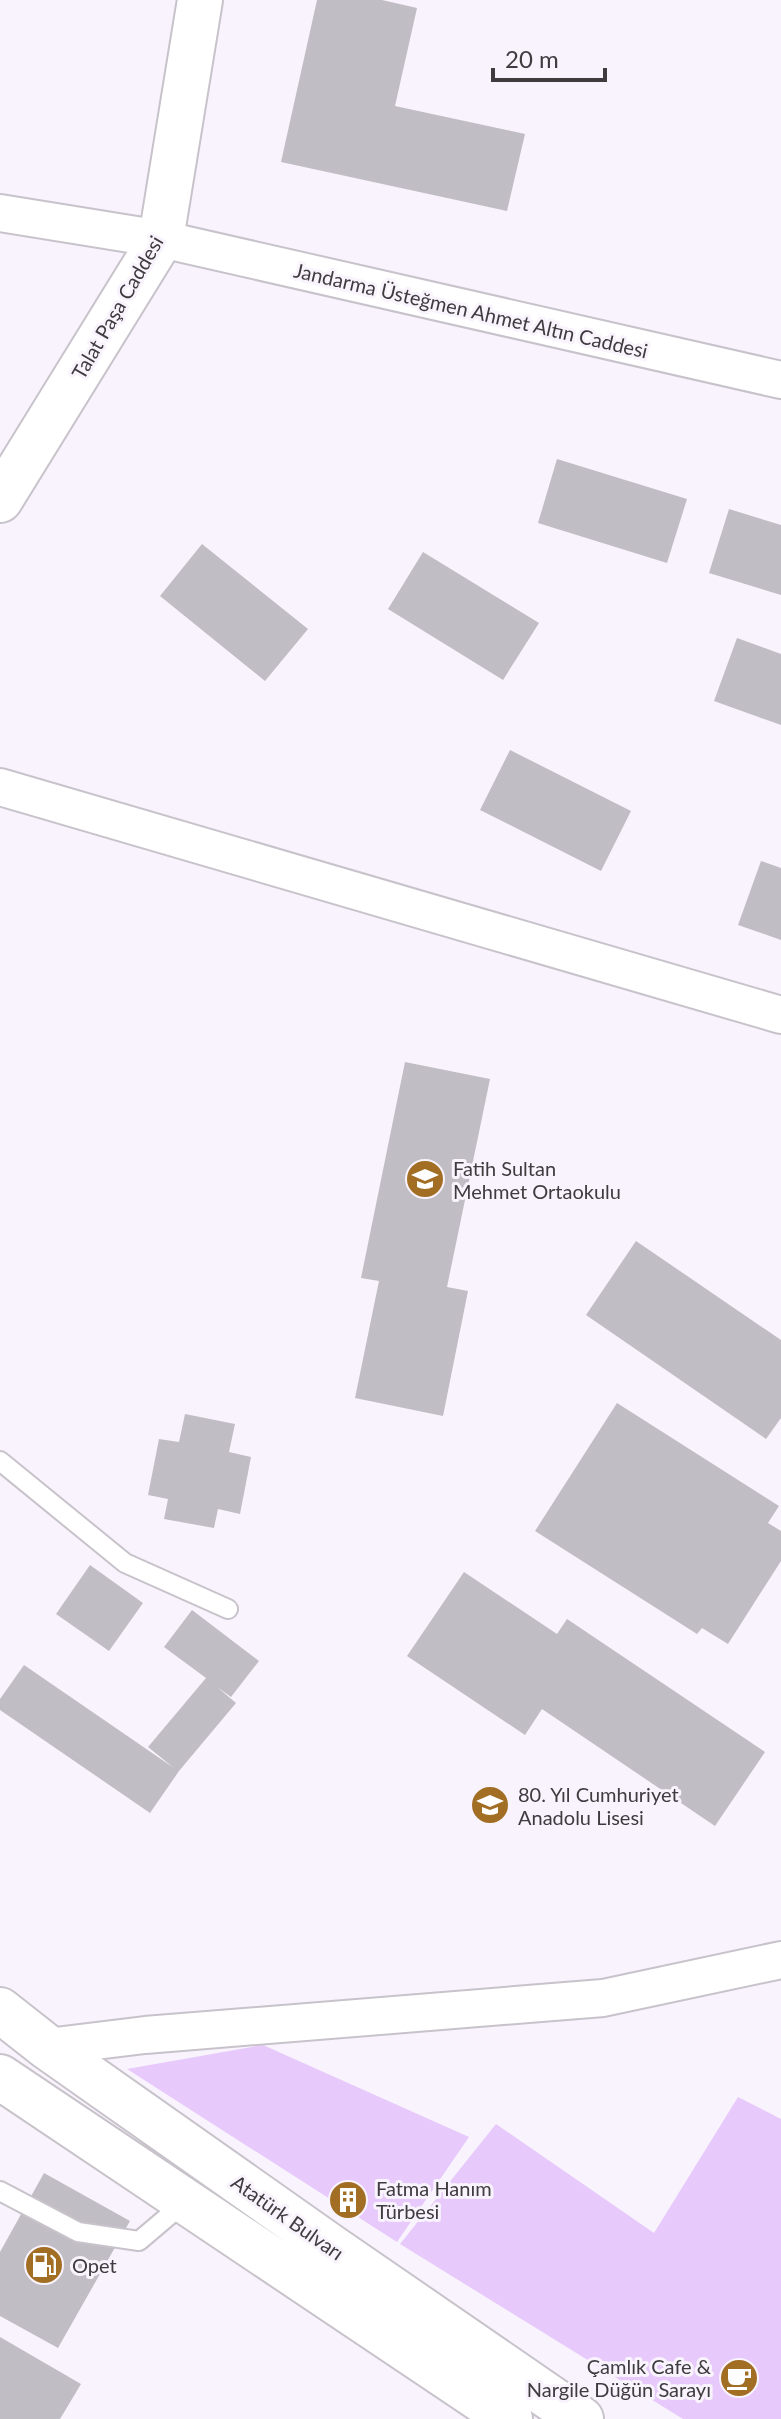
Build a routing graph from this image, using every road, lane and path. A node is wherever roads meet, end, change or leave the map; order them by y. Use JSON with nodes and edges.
{"nodes":[{"id":1,"x":200,"y":0,"type":"edge"},
{"id":2,"x":0,"y":213,"type":"edge"},
{"id":3,"x":161,"y":239,"type":"junction"},
{"id":4,"x":781,"y":380,"type":"edge"},
{"id":5,"x":0,"y":500,"type":"edge"},
{"id":6,"x":0,"y":787,"type":"edge"},
{"id":7,"x":781,"y":1015,"type":"edge"},
{"id":8,"x":0,"y":1461,"type":"edge"},
{"id":9,"x":228,"y":1609,"type":"dead end"},
{"id":10,"x":781,"y":1960,"type":"edge"},
{"id":11,"x":0,"y":2010,"type":"edge"},
{"id":12,"x":47,"y":2047,"type":"junction"},
{"id":13,"x":0,"y":2077,"type":"edge"},
{"id":14,"x":0,"y":2191,"type":"edge"},
{"id":15,"x":187,"y":2201,"type":"junction"},
{"id":16,"x":510,"y":2419,"type":"edge"},
{"id":17,"x":581,"y":2419,"type":"edge"}],
"edges":[{"from":1,"to":3,"type":"main road","name":"Talat Paşa Caddesi"},
{"from":2,"to":3,"type":"street","name":"Jandarma Üsteğmen Ahmet Altın Caddesi"},
{"from":3,"to":4,"type":"street","name":"Jandarma Üsteğmen Ahmet Altın Caddesi"},
{"from":3,"to":5,"type":"main road","name":"Talat Paşa Caddesi"},
{"from":6,"to":7,"type":"street"},
{"from":8,"to":9,"type":"lane"},
{"from":10,"to":12,"type":"street"},
{"from":11,"to":12,"type":"main road","name":"Atatürk Bulvarı"},
{"from":12,"to":17,"type":"main road","name":"Atatürk Bulvarı"},
{"from":13,"to":15,"type":"main road","name":"Atatürk Bulvarı"},
{"from":14,"to":15,"type":"lane"},
{"from":15,"to":16,"type":"main road","name":"Atatürk Bulvarı"}]}
